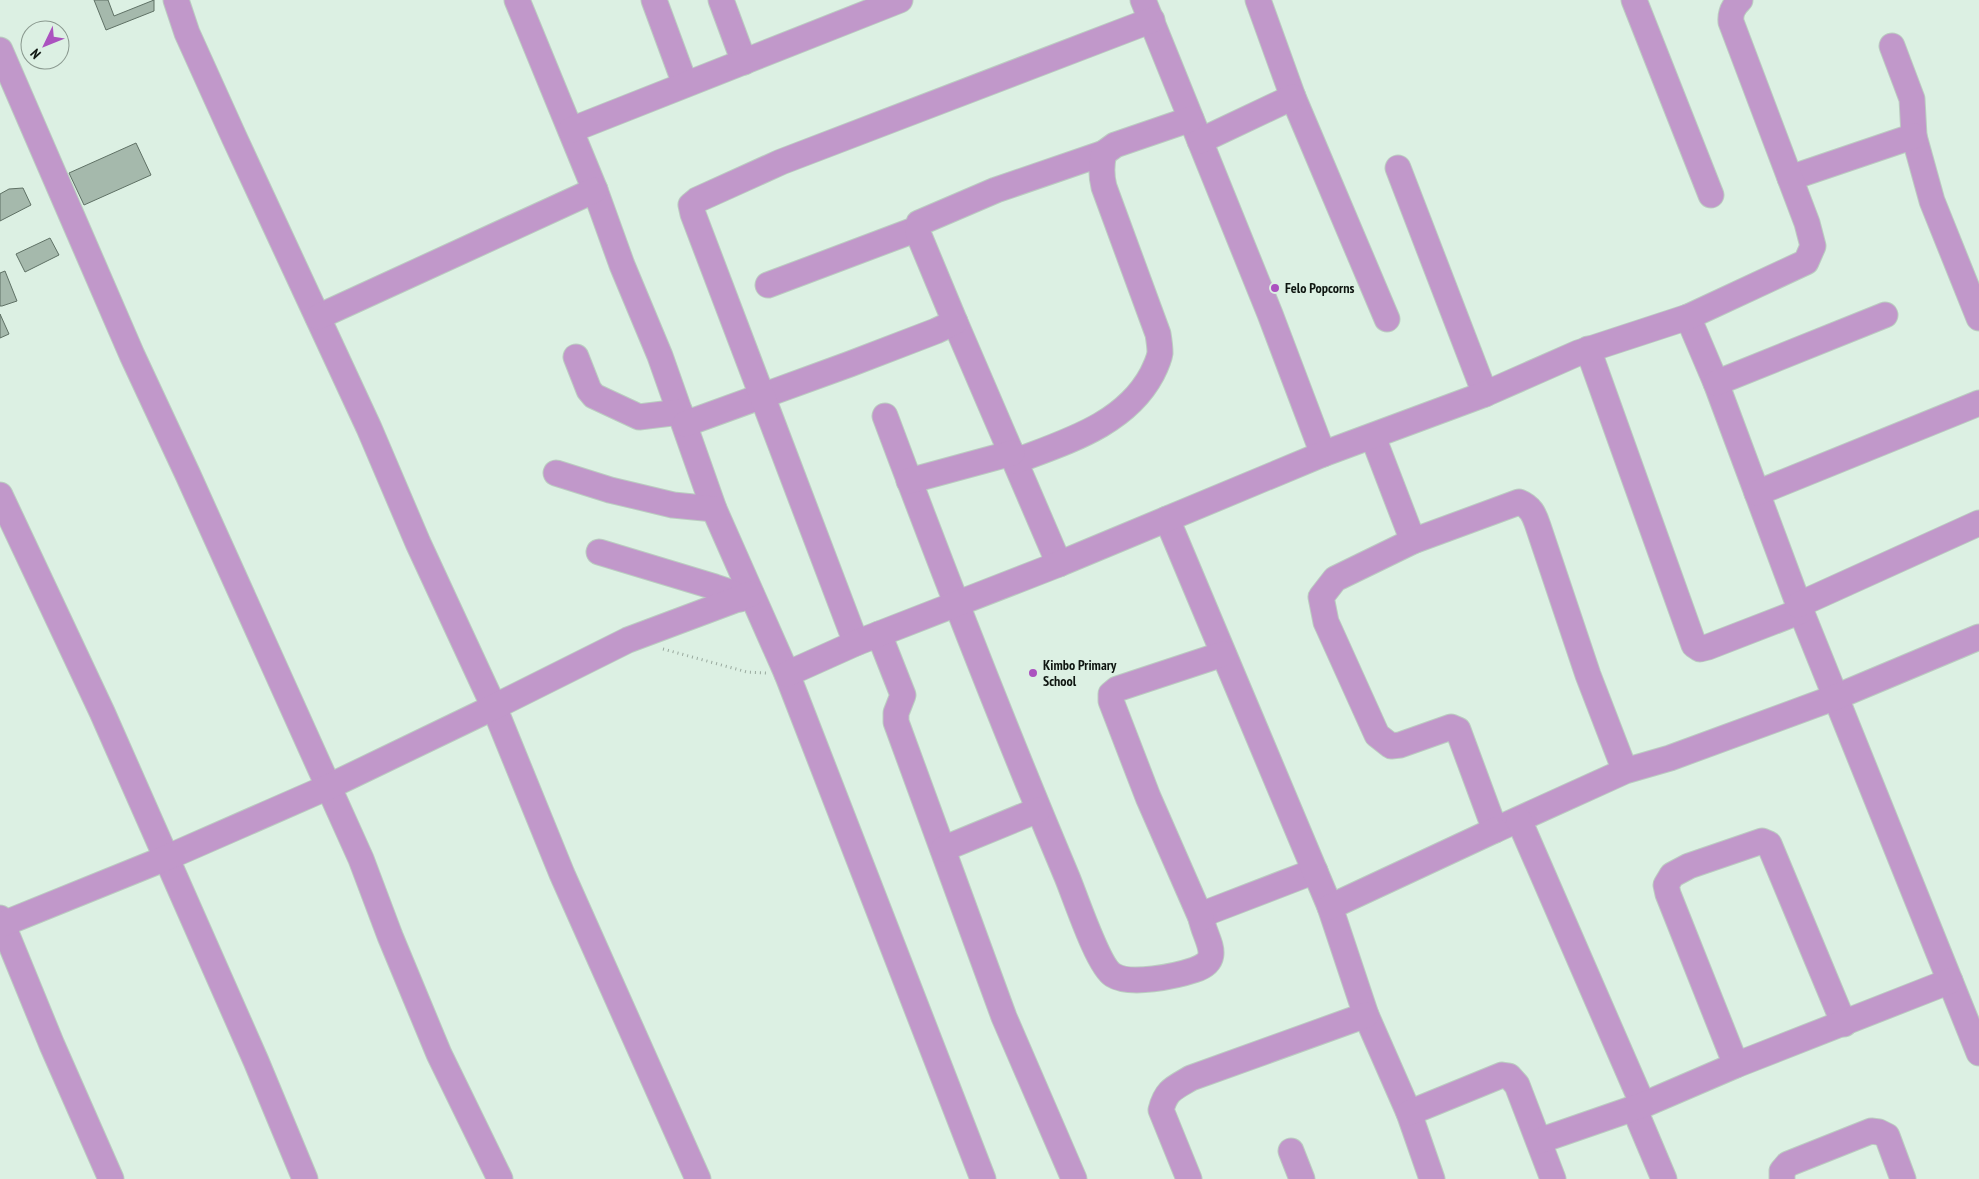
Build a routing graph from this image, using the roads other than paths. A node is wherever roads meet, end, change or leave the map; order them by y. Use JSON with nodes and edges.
{"nodes":[{"id":1,"x":517,"y":0,"type":"edge"},
{"id":2,"x":654,"y":0,"type":"edge"},
{"id":3,"x":721,"y":0,"type":"edge"},
{"id":4,"x":900,"y":0,"type":"edge"},
{"id":5,"x":1258,"y":0,"type":"edge"},
{"id":6,"x":1634,"y":0,"type":"edge"},
{"id":7,"x":1740,"y":0,"type":"edge"},
{"id":8,"x":178,"y":1,"type":"edge"},
{"id":9,"x":1148,"y":10,"type":"edge"},
{"id":10,"x":1892,"y":46,"type":"dead end"},
{"id":11,"x":0,"y":50,"type":"edge"},
{"id":12,"x":744,"y":62,"type":"junction"},
{"id":13,"x":685,"y":84,"type":"junction"},
{"id":14,"x":1293,"y":97,"type":"junction"},
{"id":15,"x":571,"y":130,"type":"junction"},
{"id":16,"x":1195,"y":130,"type":"junction"},
{"id":17,"x":1914,"y":136,"type":"junction"},
{"id":18,"x":1104,"y":153,"type":"junction"},
{"id":19,"x":1398,"y":168,"type":"dead end"},
{"id":20,"x":1790,"y":178,"type":"junction"},
{"id":21,"x":595,"y":190,"type":"junction"},
{"id":22,"x":1711,"y":195,"type":"dead end"},
{"id":23,"x":917,"y":229,"type":"junction"},
{"id":24,"x":768,"y":285,"type":"dead end"},
{"id":25,"x":1885,"y":316,"type":"dead end"},
{"id":26,"x":318,"y":317,"type":"junction"},
{"id":27,"x":1688,"y":317,"type":"junction"},
{"id":28,"x":1979,"y":318,"type":"edge"},
{"id":29,"x":1387,"y":319,"type":"dead end"},
{"id":30,"x":955,"y":322,"type":"junction"},
{"id":31,"x":1588,"y":349,"type":"junction"},
{"id":32,"x":576,"y":357,"type":"dead end"},
{"id":33,"x":1716,"y":383,"type":"junction"},
{"id":34,"x":1485,"y":394,"type":"junction"},
{"id":35,"x":762,"y":396,"type":"junction"},
{"id":36,"x":1979,"y":403,"type":"edge"},
{"id":37,"x":885,"y":416,"type":"dead end"},
{"id":38,"x":683,"y":418,"type":"junction"},
{"id":39,"x":1373,"y":437,"type":"junction"},
{"id":40,"x":1323,"y":454,"type":"junction"},
{"id":41,"x":1014,"y":457,"type":"junction"},
{"id":42,"x":556,"y":473,"type":"dead end"},
{"id":43,"x":909,"y":480,"type":"junction"},
{"id":44,"x":1757,"y":493,"type":"junction"},
{"id":45,"x":0,"y":495,"type":"edge"},
{"id":46,"x":714,"y":509,"type":"junction"},
{"id":47,"x":1167,"y":518,"type":"junction"},
{"id":48,"x":1979,"y":523,"type":"edge"},
{"id":49,"x":1979,"y":537,"type":"edge"},
{"id":50,"x":1412,"y":541,"type":"junction"},
{"id":51,"x":1979,"y":544,"type":"edge"},
{"id":52,"x":599,"y":552,"type":"dead end"},
{"id":53,"x":1059,"y":564,"type":"junction"},
{"id":54,"x":746,"y":596,"type":"junction"},
{"id":55,"x":955,"y":604,"type":"junction"},
{"id":56,"x":1800,"y":608,"type":"junction"},
{"id":57,"x":879,"y":634,"type":"junction"},
{"id":58,"x":1979,"y":637,"type":"edge"},
{"id":59,"x":856,"y":643,"type":"junction"},
{"id":60,"x":1223,"y":654,"type":"junction"},
{"id":61,"x":787,"y":674,"type":"junction"},
{"id":62,"x":1836,"y":698,"type":"junction"},
{"id":63,"x":494,"y":707,"type":"junction"},
{"id":64,"x":1625,"y":771,"type":"junction"},
{"id":65,"x":328,"y":787,"type":"junction"},
{"id":66,"x":1038,"y":810,"type":"junction"},
{"id":67,"x":1519,"y":820,"type":"junction"},
{"id":68,"x":1495,"y":830,"type":"junction"},
{"id":69,"x":943,"y":849,"type":"junction"},
{"id":70,"x":166,"y":858,"type":"junction"},
{"id":71,"x":1315,"y":871,"type":"junction"},
{"id":72,"x":1330,"y":907,"type":"junction"},
{"id":73,"x":1201,"y":918,"type":"junction"},
{"id":74,"x":2,"y":921,"type":"edge"},
{"id":75,"x":1950,"y":981,"type":"junction"},
{"id":76,"x":1366,"y":1016,"type":"junction"},
{"id":77,"x":1844,"y":1024,"type":"junction"},
{"id":78,"x":1979,"y":1054,"type":"edge"},
{"id":79,"x":1736,"y":1065,"type":"junction"},
{"id":80,"x":1639,"y":1107,"type":"junction"},
{"id":81,"x":1409,"y":1113,"type":"junction"},
{"id":82,"x":1539,"y":1141,"type":"junction"},
{"id":83,"x":1292,"y":1151,"type":"dead end"},
{"id":84,"x":111,"y":1179,"type":"edge"},
{"id":85,"x":305,"y":1179,"type":"edge"},
{"id":86,"x":500,"y":1179,"type":"edge"},
{"id":87,"x":698,"y":1179,"type":"edge"},
{"id":88,"x":983,"y":1179,"type":"edge"},
{"id":89,"x":1074,"y":1179,"type":"edge"},
{"id":90,"x":1189,"y":1179,"type":"edge"},
{"id":91,"x":1302,"y":1179,"type":"edge"},
{"id":92,"x":1432,"y":1179,"type":"edge"},
{"id":93,"x":1553,"y":1179,"type":"edge"},
{"id":94,"x":1664,"y":1179,"type":"edge"},
{"id":95,"x":1782,"y":1179,"type":"edge"},
{"id":96,"x":1904,"y":1179,"type":"edge"}],
"edges":[{"from":1,"to":15,"type":"street"},
{"from":2,"to":13,"type":"street"},
{"from":3,"to":12,"type":"street"},
{"from":4,"to":12,"type":"street"},
{"from":5,"to":14,"type":"street"},
{"from":6,"to":22,"type":"street"},
{"from":7,"to":20,"type":"street"},
{"from":8,"to":26,"type":"street"},
{"from":9,"to":16,"type":"street"},
{"from":9,"to":35,"type":"street"},
{"from":10,"to":17,"type":"street"},
{"from":11,"to":65,"type":"street"},
{"from":12,"to":13,"type":"street"},
{"from":13,"to":15,"type":"street"},
{"from":14,"to":16,"type":"street"},
{"from":14,"to":29,"type":"street"},
{"from":15,"to":21,"type":"street"},
{"from":16,"to":18,"type":"street"},
{"from":16,"to":40,"type":"street"},
{"from":17,"to":20,"type":"street"},
{"from":17,"to":28,"type":"street"},
{"from":18,"to":23,"type":"street"},
{"from":18,"to":41,"type":"street"},
{"from":19,"to":34,"type":"street"},
{"from":20,"to":27,"type":"street"},
{"from":21,"to":26,"type":"street"},
{"from":21,"to":38,"type":"street"},
{"from":23,"to":24,"type":"street"},
{"from":23,"to":30,"type":"street"},
{"from":25,"to":33,"type":"street"},
{"from":26,"to":63,"type":"street"},
{"from":27,"to":31,"type":"street"},
{"from":27,"to":33,"type":"street"},
{"from":30,"to":35,"type":"street"},
{"from":30,"to":41,"type":"street"},
{"from":31,"to":34,"type":"street"},
{"from":31,"to":56,"type":"street"},
{"from":32,"to":38,"type":"street"},
{"from":33,"to":44,"type":"street"},
{"from":34,"to":39,"type":"street"},
{"from":35,"to":38,"type":"street"},
{"from":35,"to":59,"type":"street"},
{"from":36,"to":44,"type":"street"},
{"from":37,"to":43,"type":"street"},
{"from":38,"to":46,"type":"street"},
{"from":39,"to":40,"type":"street"},
{"from":39,"to":50,"type":"street"},
{"from":40,"to":47,"type":"street"},
{"from":41,"to":43,"type":"street"},
{"from":41,"to":53,"type":"street"},
{"from":42,"to":46,"type":"street"},
{"from":43,"to":55,"type":"street"},
{"from":44,"to":56,"type":"street"},
{"from":45,"to":70,"type":"street"},
{"from":46,"to":54,"type":"street"},
{"from":47,"to":53,"type":"street"},
{"from":47,"to":60,"type":"street"},
{"from":48,"to":56,"type":"street"},
{"from":49,"to":51,"type":"street"},
{"from":50,"to":64,"type":"street"},
{"from":50,"to":68,"type":"street"},
{"from":52,"to":54,"type":"street"},
{"from":53,"to":55,"type":"street"},
{"from":54,"to":61,"type":"street"},
{"from":54,"to":63,"type":"street"},
{"from":55,"to":57,"type":"street"},
{"from":55,"to":66,"type":"street"},
{"from":56,"to":62,"type":"street"},
{"from":57,"to":59,"type":"street"},
{"from":57,"to":69,"type":"street"},
{"from":58,"to":62,"type":"street"},
{"from":59,"to":61,"type":"street"},
{"from":60,"to":71,"type":"street"},
{"from":60,"to":73,"type":"street"},
{"from":61,"to":88,"type":"street"},
{"from":62,"to":64,"type":"street"},
{"from":62,"to":75,"type":"street"},
{"from":63,"to":65,"type":"street"},
{"from":63,"to":87,"type":"street"},
{"from":64,"to":67,"type":"street"},
{"from":65,"to":70,"type":"street"},
{"from":65,"to":86,"type":"street"},
{"from":66,"to":69,"type":"street"},
{"from":66,"to":73,"type":"street"},
{"from":67,"to":68,"type":"street"},
{"from":67,"to":80,"type":"street"},
{"from":68,"to":72,"type":"street"},
{"from":69,"to":89,"type":"street"},
{"from":70,"to":74,"type":"street"},
{"from":70,"to":85,"type":"street"},
{"from":71,"to":72,"type":"street"},
{"from":71,"to":73,"type":"street"},
{"from":72,"to":76,"type":"street"},
{"from":74,"to":84,"type":"street"},
{"from":75,"to":77,"type":"street"},
{"from":75,"to":78,"type":"street"},
{"from":76,"to":81,"type":"street"},
{"from":76,"to":90,"type":"street"},
{"from":77,"to":79,"type":"street"},
{"from":77,"to":79,"type":"street"},
{"from":79,"to":80,"type":"street"},
{"from":80,"to":82,"type":"street"},
{"from":80,"to":94,"type":"street"},
{"from":81,"to":82,"type":"street"},
{"from":81,"to":92,"type":"street"},
{"from":82,"to":93,"type":"street"},
{"from":83,"to":91,"type":"street"},
{"from":95,"to":96,"type":"street"}]}
